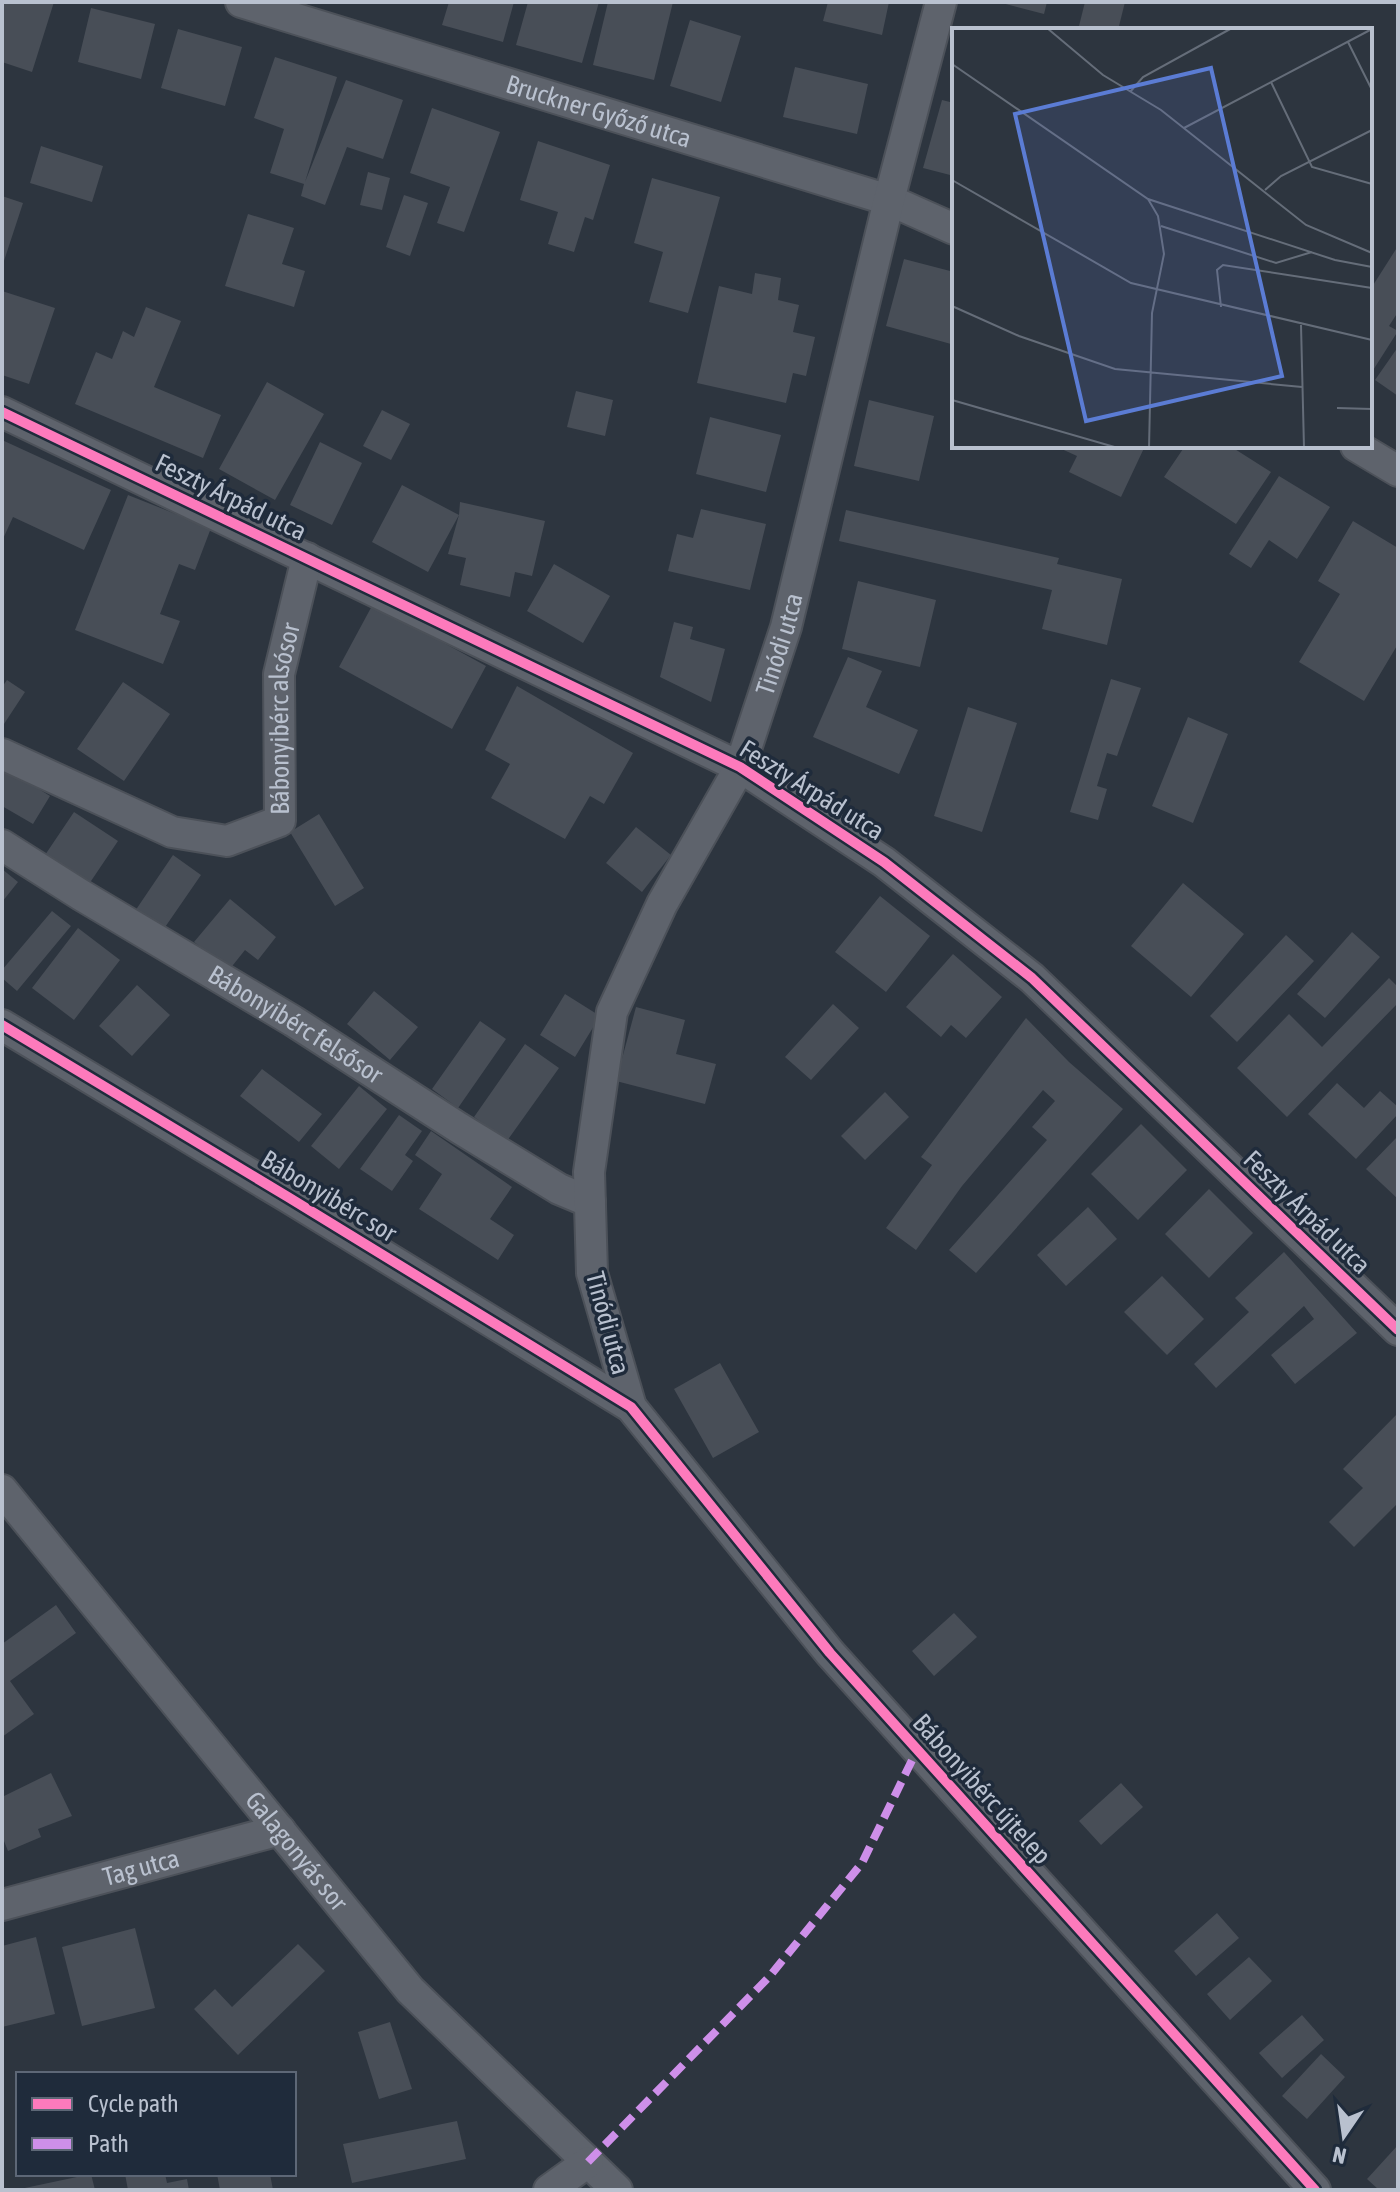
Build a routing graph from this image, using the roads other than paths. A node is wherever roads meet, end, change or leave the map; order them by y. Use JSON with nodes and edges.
{"nodes":[{"id":1,"x":241,"y":2,"type":"edge"},
{"id":2,"x":941,"y":2,"type":"edge"},
{"id":3,"x":889,"y":200,"type":"junction"},
{"id":4,"x":952,"y":228,"type":"edge"},
{"id":5,"x":2,"y":412,"type":"edge"},
{"id":6,"x":1359,"y":448,"type":"edge"},
{"id":7,"x":1398,"y":471,"type":"edge"},
{"id":8,"x":307,"y":558,"type":"junction"},
{"id":9,"x":2,"y":754,"type":"edge"},
{"id":10,"x":740,"y":767,"type":"junction"},
{"id":11,"x":2,"y":845,"type":"edge"},
{"id":12,"x":2,"y":1025,"type":"edge"},
{"id":13,"x":590,"y":1202,"type":"junction"},
{"id":14,"x":1398,"y":1330,"type":"edge"},
{"id":15,"x":631,"y":1407,"type":"junction"},
{"id":16,"x":2,"y":1490,"type":"edge"},
{"id":17,"x":280,"y":1830,"type":"junction"},
{"id":18,"x":2,"y":1905,"type":"edge"},
{"id":19,"x":588,"y":2162,"type":"junction"},
{"id":20,"x":549,"y":2190,"type":"edge"},
{"id":21,"x":617,"y":2190,"type":"edge"},
{"id":22,"x":1315,"y":2190,"type":"edge"}],
"edges":[{"from":1,"to":3,"type":"street","name":"Bruckner Győző utca"},
{"from":2,"to":3,"type":"street","name":"Tinódi utca"},
{"from":3,"to":4,"type":"street","name":"Bruckner Győző utca"},
{"from":3,"to":10,"type":"street","name":"Tinódi utca"},
{"from":5,"to":8,"type":"street","name":"Feszty Árpád utca"},
{"from":6,"to":7,"type":"street"},
{"from":8,"to":9,"type":"street","name":"Bábonyibérc alsósor"},
{"from":8,"to":10,"type":"street","name":"Feszty Árpád utca"},
{"from":10,"to":13,"type":"street","name":"Tinódi utca"},
{"from":10,"to":14,"type":"street","name":"Feszty Árpád utca"},
{"from":11,"to":13,"type":"street","name":"Bábonyibérc felsősor"},
{"from":12,"to":15,"type":"street","name":"Bábonyibérc sor"},
{"from":13,"to":15,"type":"street","name":"Tinódi utca"},
{"from":15,"to":22,"type":"street","name":"Bábonyibérc újtelep"},
{"from":16,"to":17,"type":"street","name":"Galagonyás sor"},
{"from":17,"to":18,"type":"street","name":"Tag utca"},
{"from":17,"to":19,"type":"street","name":"Galagonyás sor"},
{"from":19,"to":20,"type":"street"},
{"from":19,"to":21,"type":"street","name":"Galagonyás sor"}]}
